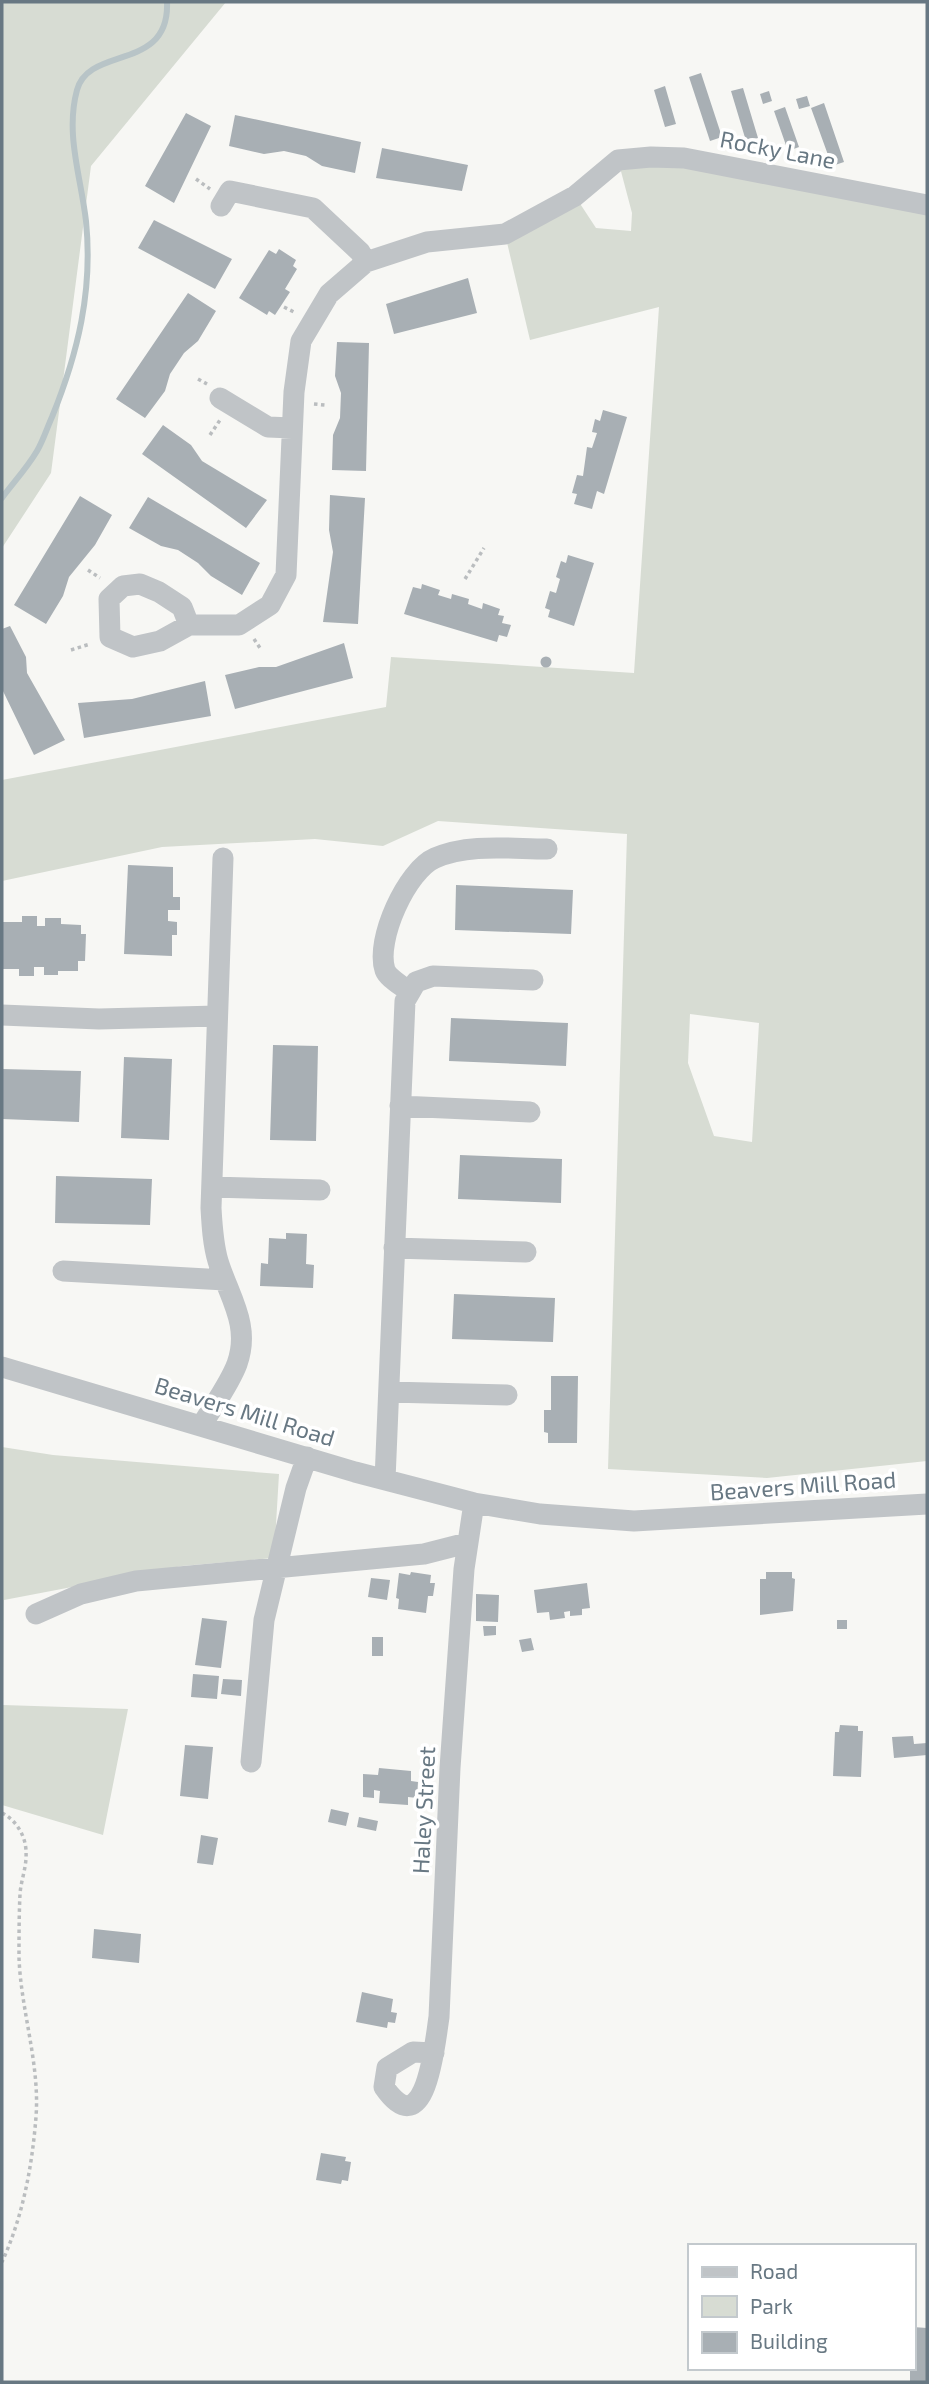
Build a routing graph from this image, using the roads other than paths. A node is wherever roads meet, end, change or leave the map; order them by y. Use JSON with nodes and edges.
{"nodes":[{"id":1,"x":216,"y":198,"type":"road end"},
{"id":2,"x":927,"y":205,"type":"edge"},
{"id":3,"x":366,"y":262,"type":"junction"},
{"id":4,"x":221,"y":409,"type":"road end"},
{"id":5,"x":292,"y":428,"type":"junction"},
{"id":6,"x":189,"y":625,"type":"dead end"},
{"id":7,"x":547,"y":849,"type":"dead end"},
{"id":8,"x":223,"y":858,"type":"dead end"},
{"id":9,"x":533,"y":980,"type":"dead end"},
{"id":10,"x":408,"y":991,"type":"junction"},
{"id":11,"x":2,"y":1015,"type":"edge"},
{"id":12,"x":217,"y":1016,"type":"junction"},
{"id":13,"x":400,"y":1106,"type":"junction"},
{"id":14,"x":530,"y":1112,"type":"dead end"},
{"id":15,"x":212,"y":1187,"type":"junction"},
{"id":16,"x":320,"y":1190,"type":"dead end"},
{"id":17,"x":394,"y":1248,"type":"junction"},
{"id":18,"x":526,"y":1252,"type":"dead end"},
{"id":19,"x":63,"y":1271,"type":"dead end"},
{"id":20,"x":225,"y":1280,"type":"junction"},
{"id":21,"x":2,"y":1367,"type":"edge"},
{"id":22,"x":388,"y":1392,"type":"junction"},
{"id":23,"x":507,"y":1395,"type":"dead end"},
{"id":24,"x":202,"y":1425,"type":"junction"},
{"id":25,"x":307,"y":1457,"type":"junction"},
{"id":26,"x":385,"y":1480,"type":"junction"},
{"id":27,"x":474,"y":1503,"type":"junction"},
{"id":28,"x":927,"y":1504,"type":"edge"},
{"id":29,"x":467,"y":1542,"type":"junction"},
{"id":30,"x":278,"y":1567,"type":"junction"},
{"id":31,"x":36,"y":1614,"type":"dead end"},
{"id":32,"x":251,"y":1762,"type":"dead end"},
{"id":33,"x":434,"y":2053,"type":"dead end"}],
"edges":[{"from":1,"to":3,"type":"street"},
{"from":2,"to":3,"type":"street","name":"Rocky Lane"},
{"from":3,"to":5,"type":"street"},
{"from":4,"to":5,"type":"street"},
{"from":5,"to":6,"type":"street"},
{"from":7,"to":10,"type":"street"},
{"from":8,"to":12,"type":"street"},
{"from":9,"to":10,"type":"street"},
{"from":10,"to":13,"type":"street"},
{"from":11,"to":12,"type":"street"},
{"from":12,"to":15,"type":"street"},
{"from":13,"to":14,"type":"street"},
{"from":13,"to":17,"type":"street"},
{"from":15,"to":16,"type":"street"},
{"from":15,"to":20,"type":"street"},
{"from":17,"to":18,"type":"street"},
{"from":17,"to":22,"type":"street"},
{"from":19,"to":20,"type":"street"},
{"from":20,"to":24,"type":"street"},
{"from":21,"to":24,"type":"street","name":"Beavers Mill Road"},
{"from":22,"to":23,"type":"street"},
{"from":22,"to":26,"type":"street"},
{"from":24,"to":25,"type":"street","name":"Beavers Mill Road"},
{"from":25,"to":26,"type":"street","name":"Beavers Mill Road"},
{"from":25,"to":30,"type":"street"},
{"from":26,"to":27,"type":"street","name":"Beavers Mill Road"},
{"from":27,"to":28,"type":"street","name":"Beavers Mill Road"},
{"from":27,"to":29,"type":"street"},
{"from":29,"to":30,"type":"street"},
{"from":29,"to":33,"type":"street","name":"Haley Street"},
{"from":30,"to":31,"type":"street"},
{"from":30,"to":32,"type":"street"}]}
